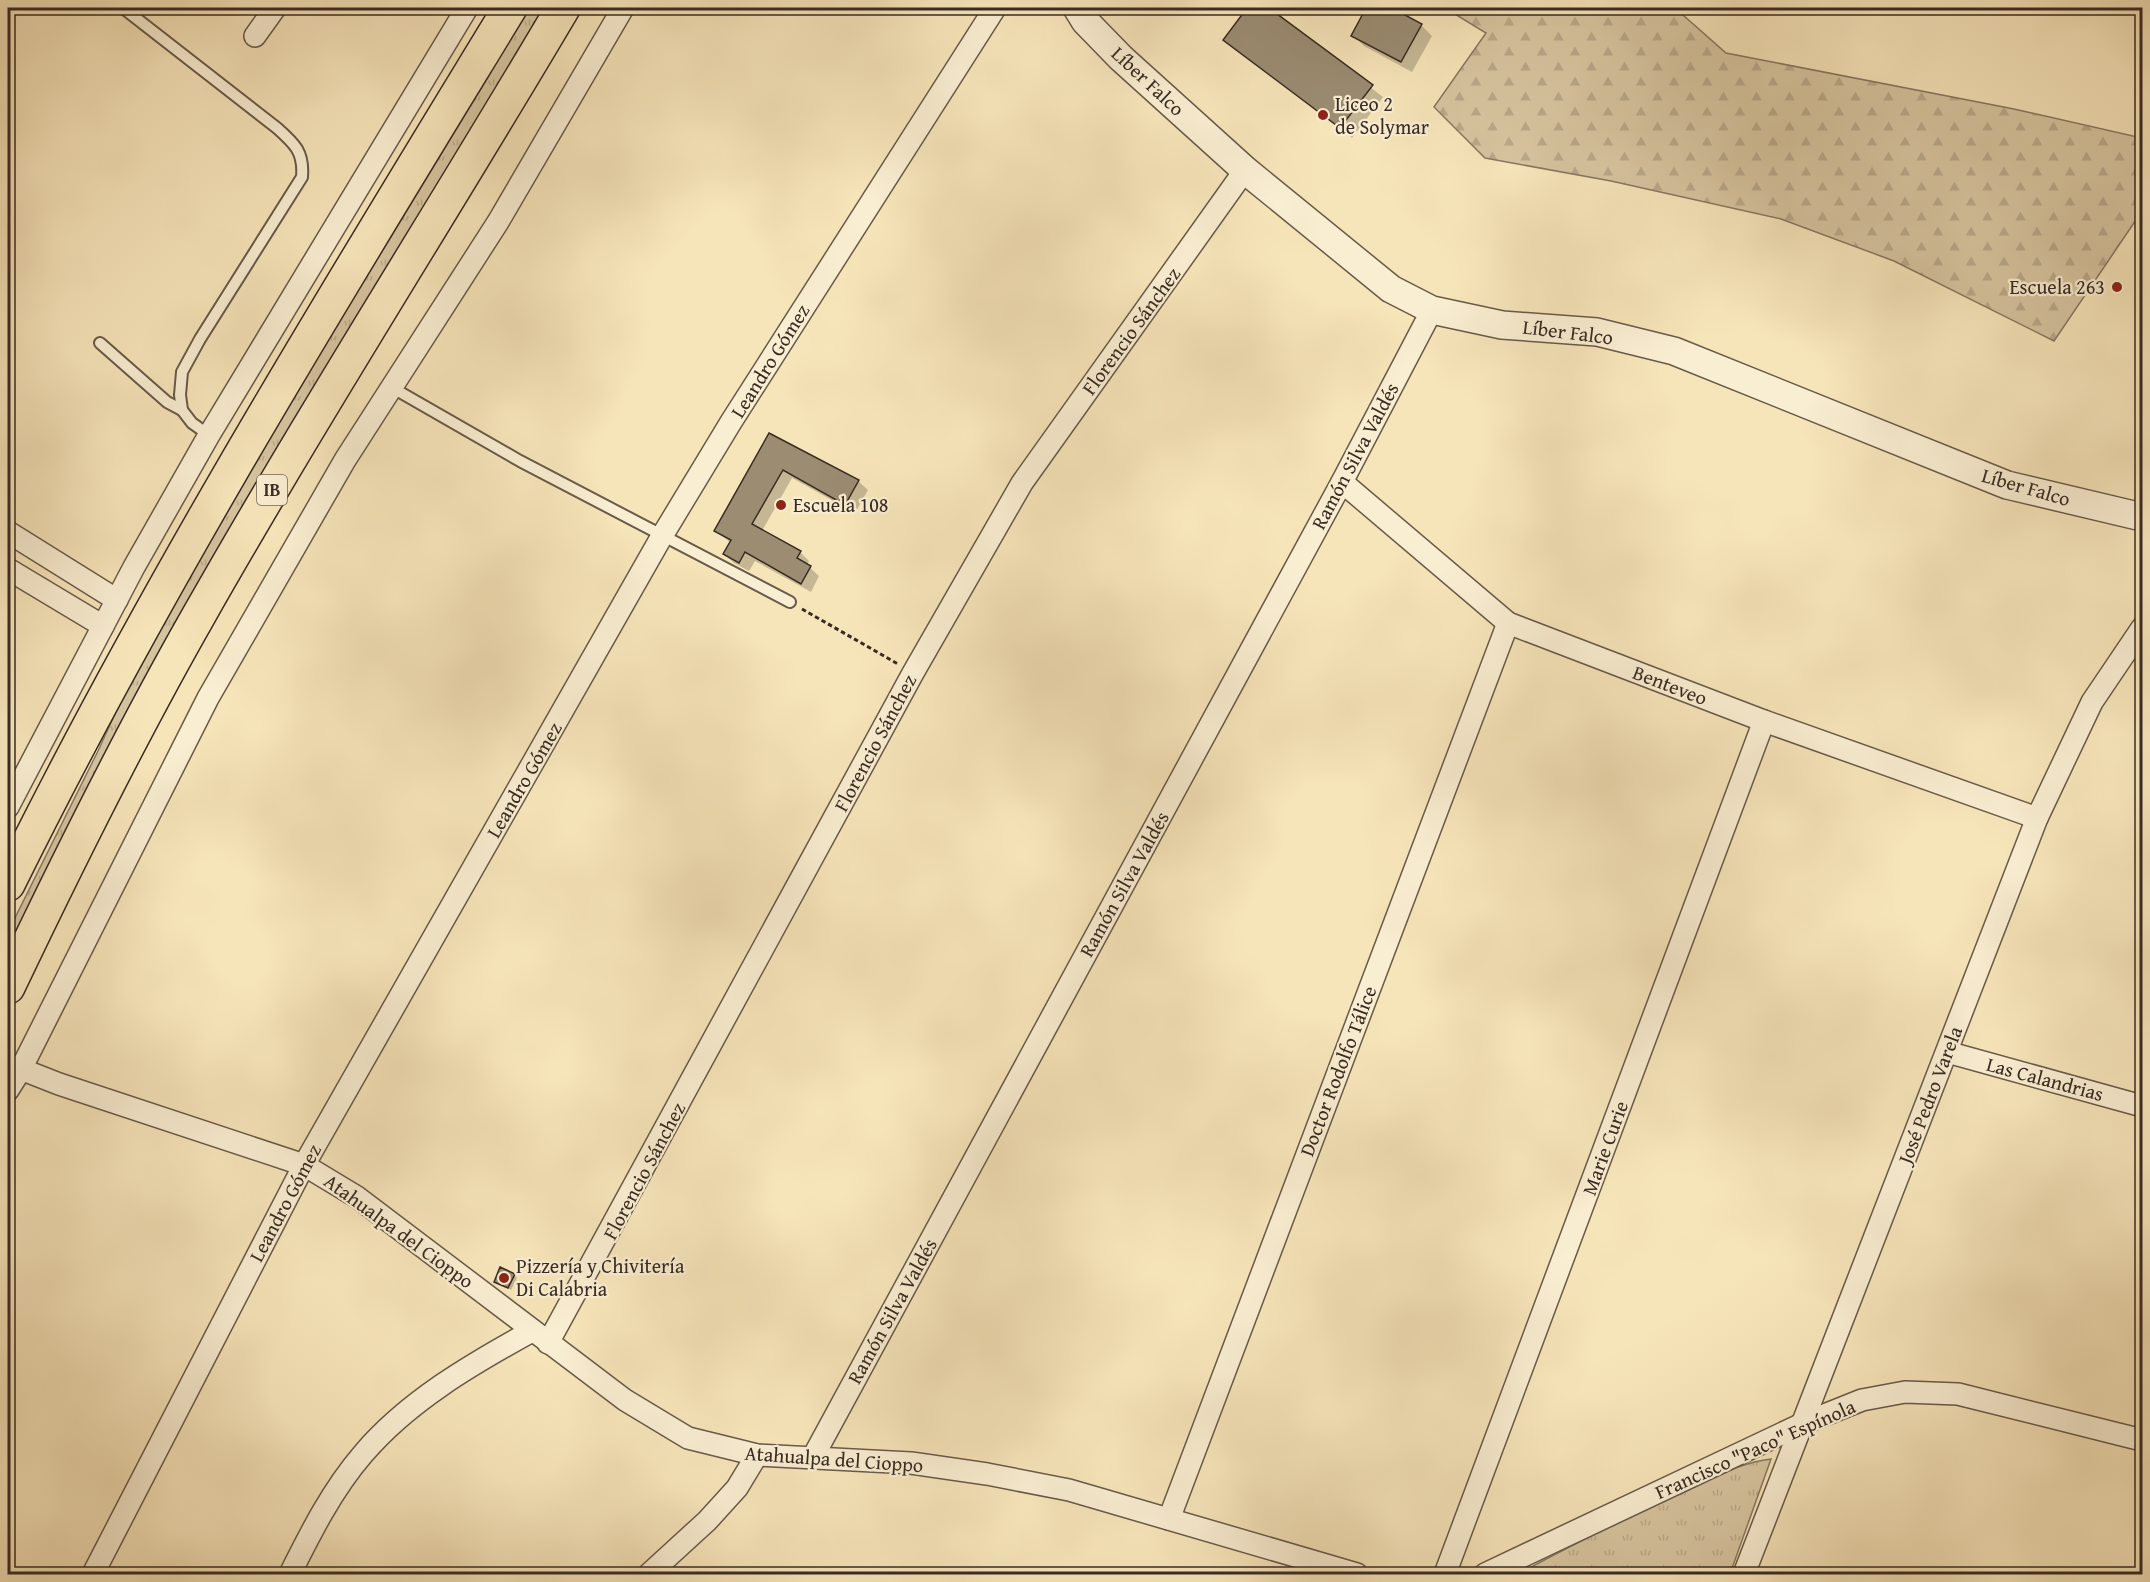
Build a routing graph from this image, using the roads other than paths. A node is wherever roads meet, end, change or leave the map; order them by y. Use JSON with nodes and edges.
{"nodes":[{"id":1,"x":123,"y":8,"type":"edge"},
{"id":2,"x":275,"y":8,"type":"edge"},
{"id":3,"x":467,"y":8,"type":"edge"},
{"id":4,"x":510,"y":8,"type":"edge"},
{"id":5,"x":563,"y":8,"type":"edge"},
{"id":6,"x":623,"y":8,"type":"edge"},
{"id":7,"x":995,"y":8,"type":"edge"},
{"id":8,"x":1077,"y":8,"type":"edge"},
{"id":9,"x":255,"y":36,"type":"dead end"},
{"id":10,"x":1245,"y":170,"type":"junction"},
{"id":11,"x":1432,"y":310,"type":"junction"},
{"id":12,"x":100,"y":343,"type":"dead end"},
{"id":13,"x":391,"y":387,"type":"junction"},
{"id":14,"x":182,"y":410,"type":"junction"},
{"id":15,"x":209,"y":435,"type":"junction"},
{"id":16,"x":1342,"y":482,"type":"junction"},
{"id":17,"x":2142,"y":518,"type":"edge"},
{"id":18,"x":8,"y":532,"type":"edge"},
{"id":19,"x":662,"y":537,"type":"junction"},
{"id":20,"x":8,"y":569,"type":"edge"},
{"id":21,"x":117,"y":600,"type":"junction"},
{"id":22,"x":790,"y":602,"type":"road end"},
{"id":23,"x":1508,"y":623,"type":"junction"},
{"id":24,"x":103,"y":626,"type":"junction"},
{"id":25,"x":2142,"y":628,"type":"edge"},
{"id":26,"x":1764,"y":721,"type":"junction"},
{"id":27,"x":8,"y":807,"type":"edge"},
{"id":28,"x":2037,"y":818,"type":"junction"},
{"id":29,"x":8,"y":884,"type":"edge"},
{"id":30,"x":8,"y":987,"type":"edge"},
{"id":31,"x":1947,"y":1052,"type":"junction"},
{"id":32,"x":14,"y":1067,"type":"edge"},
{"id":33,"x":8,"y":1090,"type":"edge"},
{"id":34,"x":2142,"y":1106,"type":"edge"},
{"id":35,"x":304,"y":1165,"type":"junction"},
{"id":36,"x":540,"y":1337,"type":"junction"},
{"id":37,"x":1802,"y":1424,"type":"junction"},
{"id":38,"x":2142,"y":1440,"type":"edge"},
{"id":39,"x":757,"y":1455,"type":"junction"},
{"id":40,"x":813,"y":1457,"type":"junction"},
{"id":41,"x":1169,"y":1519,"type":"junction"},
{"id":42,"x":93,"y":1575,"type":"edge"},
{"id":43,"x":290,"y":1575,"type":"edge"},
{"id":44,"x":650,"y":1575,"type":"edge"},
{"id":45,"x":1357,"y":1575,"type":"edge"},
{"id":46,"x":1445,"y":1575,"type":"edge"},
{"id":47,"x":1485,"y":1575,"type":"edge"},
{"id":48,"x":1744,"y":1575,"type":"edge"}],
"edges":[{"from":1,"to":14,"type":"lane"},
{"from":2,"to":9,"type":"street"},
{"from":3,"to":15,"type":"street"},
{"from":4,"to":29,"type":"highway","number":"IB"},
{"from":5,"to":30,"type":"highway","number":"IB"},
{"from":6,"to":13,"type":"street"},
{"from":7,"to":19,"type":"street","name":"Leandro Gómez"},
{"from":8,"to":10,"type":"street","name":"Líber Falco"},
{"from":10,"to":11,"type":"street","name":"Líber Falco"},
{"from":10,"to":36,"type":"street","name":"Florencio Sánchez"},
{"from":11,"to":16,"type":"street","name":"Ramón Silva Valdés"},
{"from":11,"to":17,"type":"street","name":"Líber Falco"},
{"from":12,"to":14,"type":"lane"},
{"from":13,"to":19,"type":"lane"},
{"from":13,"to":32,"type":"street"},
{"from":14,"to":15,"type":"lane"},
{"from":15,"to":21,"type":"street"},
{"from":16,"to":23,"type":"street","name":"Benteveo"},
{"from":16,"to":40,"type":"street","name":"Ramón Silva Valdés"},
{"from":18,"to":21,"type":"street"},
{"from":19,"to":22,"type":"lane"},
{"from":19,"to":35,"type":"street","name":"Leandro Gómez"},
{"from":20,"to":24,"type":"street"},
{"from":21,"to":24,"type":"street"},
{"from":23,"to":26,"type":"street","name":"Benteveo"},
{"from":23,"to":41,"type":"street","name":"Doctor Rodolfo Tálice"},
{"from":24,"to":27,"type":"street"},
{"from":25,"to":28,"type":"street","name":"José Pedro Varela"},
{"from":26,"to":28,"type":"street","name":"Benteveo"},
{"from":26,"to":46,"type":"street","name":"Marie Curie"},
{"from":28,"to":31,"type":"street","name":"José Pedro Varela"},
{"from":31,"to":34,"type":"street","name":"Las Calandrias"},
{"from":31,"to":37,"type":"street","name":"José Pedro Varela"},
{"from":32,"to":33,"type":"street"},
{"from":32,"to":35,"type":"street","name":"Atahualpa del Cioppo"},
{"from":35,"to":36,"type":"street","name":"Atahualpa del Cioppo"},
{"from":35,"to":42,"type":"street","name":"Leandro Gómez"},
{"from":36,"to":39,"type":"street","name":"Atahualpa del Cioppo"},
{"from":36,"to":43,"type":"street"},
{"from":37,"to":38,"type":"street","name":"Francisco \"Paco\" Espínola"},
{"from":37,"to":47,"type":"street","name":"Francisco \"Paco\" Espínola"},
{"from":37,"to":48,"type":"street","name":"José Pedro Varela"},
{"from":39,"to":40,"type":"street","name":"Atahualpa del Cioppo"},
{"from":39,"to":44,"type":"street"},
{"from":40,"to":41,"type":"street","name":"Atahualpa del Cioppo"},
{"from":41,"to":45,"type":"street","name":"Atahualpa del Cioppo"}]}
